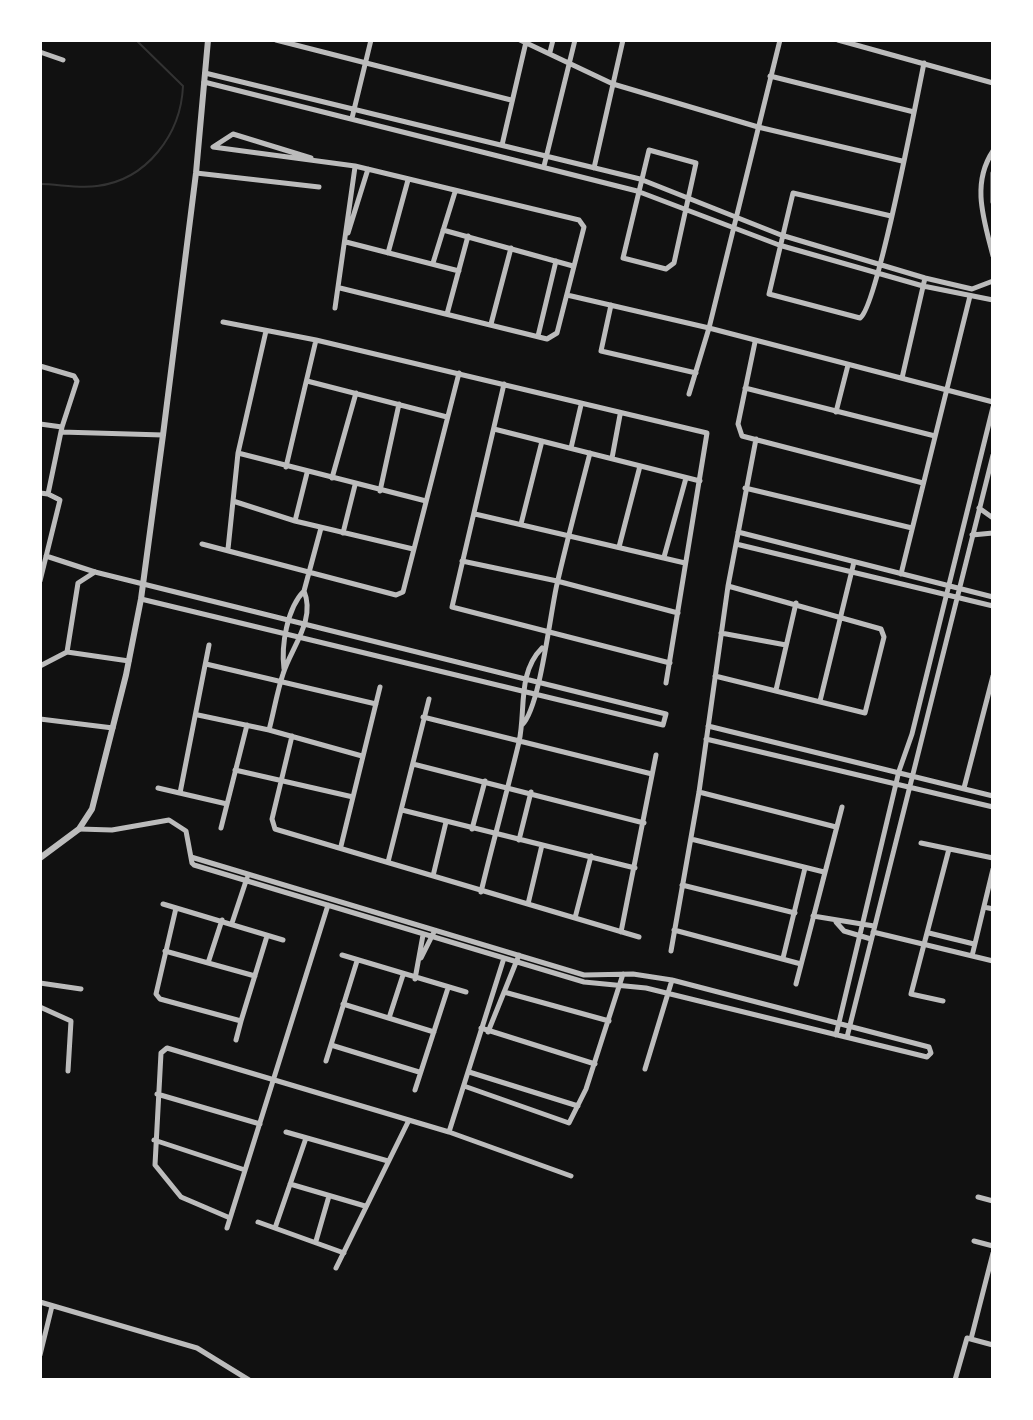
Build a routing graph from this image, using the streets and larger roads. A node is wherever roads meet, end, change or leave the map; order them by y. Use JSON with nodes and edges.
{"nodes":[{"id":1,"x":208,"y":40,"type":"edge"},
{"id":2,"x":276,"y":40,"type":"edge"},
{"id":3,"x":371,"y":40,"type":"edge"},
{"id":4,"x":553,"y":40,"type":"edge"},
{"id":5,"x":575,"y":40,"type":"edge"},
{"id":6,"x":623,"y":40,"type":"edge"},
{"id":7,"x":780,"y":40,"type":"edge"},
{"id":8,"x":838,"y":40,"type":"edge"},
{"id":9,"x":523,"y":41,"type":"edge"},
{"id":10,"x":40,"y":52,"type":"edge"},
{"id":11,"x":550,"y":52,"type":"junction"},
{"id":12,"x":63,"y":60,"type":"dead end"},
{"id":13,"x":570,"y":63,"type":"junction"},
{"id":14,"x":924,"y":63,"type":"junction"},
{"id":15,"x":366,"y":64,"type":"junction"},
{"id":16,"x":205,"y":73,"type":"junction"},
{"id":17,"x":770,"y":76,"type":"junction"},
{"id":18,"x":229,"y":78,"type":"junction"},
{"id":19,"x":204,"y":82,"type":"junction"},
{"id":20,"x":993,"y":83,"type":"edge"},
{"id":21,"x":613,"y":84,"type":"junction"},
{"id":22,"x":229,"y":88,"type":"junction"},
{"id":23,"x":511,"y":100,"type":"junction"},
{"id":24,"x":354,"y":109,"type":"junction"},
{"id":25,"x":914,"y":112,"type":"junction"},
{"id":26,"x":352,"y":118,"type":"junction"},
{"id":27,"x":758,"y":127,"type":"junction"},
{"id":28,"x":502,"y":145,"type":"junction"},
{"id":29,"x":198,"y":147,"type":"junction"},
{"id":30,"x":213,"y":147,"type":"junction"},
{"id":31,"x":993,"y":151,"type":"edge"},
{"id":32,"x":548,"y":154,"type":"junction"},
{"id":33,"x":311,"y":158,"type":"junction"},
{"id":34,"x":902,"y":161,"type":"junction"},
{"id":35,"x":355,"y":166,"type":"junction"},
{"id":36,"x":544,"y":166,"type":"junction"},
{"id":37,"x":594,"y":168,"type":"junction"},
{"id":38,"x":368,"y":169,"type":"junction"},
{"id":39,"x":196,"y":173,"type":"junction"},
{"id":40,"x":993,"y":173,"type":"edge"},
{"id":41,"x":640,"y":179,"type":"junction"},
{"id":42,"x":408,"y":180,"type":"junction"},
{"id":43,"x":319,"y":187,"type":"dead end"},
{"id":44,"x":637,"y":191,"type":"junction"},
{"id":45,"x":455,"y":192,"type":"junction"},
{"id":46,"x":686,"y":198,"type":"junction"},
{"id":47,"x":993,"y":202,"type":"edge"},
{"id":48,"x":684,"y":208,"type":"junction"},
{"id":49,"x":891,"y":216,"type":"junction"},
{"id":50,"x":737,"y":218,"type":"junction"},
{"id":51,"x":734,"y":228,"type":"junction"},
{"id":52,"x":443,"y":230,"type":"junction"},
{"id":53,"x":347,"y":234,"type":"junction"},
{"id":54,"x":781,"y":235,"type":"junction"},
{"id":55,"x":468,"y":236,"type":"junction"},
{"id":56,"x":346,"y":242,"type":"junction"},
{"id":57,"x":779,"y":245,"type":"junction"},
{"id":58,"x":511,"y":248,"type":"junction"},
{"id":59,"x":388,"y":253,"type":"junction"},
{"id":60,"x":993,"y":256,"type":"edge"},
{"id":61,"x":556,"y":261,"type":"junction"},
{"id":62,"x":433,"y":263,"type":"junction"},
{"id":63,"x":881,"y":265,"type":"junction"},
{"id":64,"x":573,"y":266,"type":"junction"},
{"id":65,"x":459,"y":271,"type":"junction"},
{"id":66,"x":879,"y":274,"type":"junction"},
{"id":67,"x":925,"y":278,"type":"junction"},
{"id":68,"x":993,"y":281,"type":"edge"},
{"id":69,"x":923,"y":286,"type":"junction"},
{"id":70,"x":340,"y":288,"type":"junction"},
{"id":71,"x":972,"y":289,"type":"junction"},
{"id":72,"x":567,"y":295,"type":"junction"},
{"id":73,"x":970,"y":296,"type":"junction"},
{"id":74,"x":993,"y":300,"type":"edge"},
{"id":75,"x":611,"y":305,"type":"junction"},
{"id":76,"x":335,"y":308,"type":"dead end"},
{"id":77,"x":447,"y":314,"type":"junction"},
{"id":78,"x":223,"y":322,"type":"dead end"},
{"id":79,"x":491,"y":324,"type":"junction"},
{"id":80,"x":709,"y":328,"type":"junction"},
{"id":81,"x":266,"y":331,"type":"junction"},
{"id":82,"x":538,"y":336,"type":"junction"},
{"id":83,"x":316,"y":340,"type":"junction"},
{"id":84,"x":755,"y":342,"type":"junction"},
{"id":85,"x":848,"y":365,"type":"junction"},
{"id":86,"x":40,"y":366,"type":"edge"},
{"id":87,"x":459,"y":373,"type":"junction"},
{"id":88,"x":696,"y":373,"type":"junction"},
{"id":89,"x":902,"y":378,"type":"junction"},
{"id":90,"x":307,"y":381,"type":"junction"},
{"id":91,"x":504,"y":384,"type":"junction"},
{"id":92,"x":745,"y":388,"type":"junction"},
{"id":93,"x":948,"y":389,"type":"junction"},
{"id":94,"x":356,"y":393,"type":"junction"},
{"id":95,"x":689,"y":394,"type":"dead end"},
{"id":96,"x":399,"y":404,"type":"junction"},
{"id":97,"x":581,"y":405,"type":"junction"},
{"id":98,"x":993,"y":405,"type":"edge"},
{"id":99,"x":836,"y":412,"type":"junction"},
{"id":100,"x":620,"y":415,"type":"junction"},
{"id":101,"x":992,"y":416,"type":"edge"},
{"id":102,"x":447,"y":417,"type":"junction"},
{"id":103,"x":40,"y":424,"type":"edge"},
{"id":104,"x":61,"y":429,"type":"junction"},
{"id":105,"x":494,"y":429,"type":"junction"},
{"id":106,"x":163,"y":435,"type":"junction"},
{"id":107,"x":935,"y":436,"type":"junction"},
{"id":108,"x":756,"y":439,"type":"junction"},
{"id":109,"x":542,"y":441,"type":"junction"},
{"id":110,"x":571,"y":448,"type":"junction"},
{"id":111,"x":238,"y":453,"type":"junction"},
{"id":112,"x":590,"y":453,"type":"junction"},
{"id":113,"x":993,"y":455,"type":"edge"},
{"id":114,"x":612,"y":458,"type":"junction"},
{"id":115,"x":640,"y":466,"type":"junction"},
{"id":116,"x":286,"y":467,"type":"junction"},
{"id":117,"x":307,"y":473,"type":"junction"},
{"id":118,"x":332,"y":478,"type":"junction"},
{"id":119,"x":686,"y":478,"type":"junction"},
{"id":120,"x":700,"y":481,"type":"junction"},
{"id":121,"x":923,"y":483,"type":"junction"},
{"id":122,"x":355,"y":485,"type":"junction"},
{"id":123,"x":745,"y":488,"type":"junction"},
{"id":124,"x":380,"y":491,"type":"junction"},
{"id":125,"x":40,"y":493,"type":"edge"},
{"id":126,"x":48,"y":494,"type":"junction"},
{"id":127,"x":233,"y":501,"type":"junction"},
{"id":128,"x":426,"y":501,"type":"junction"},
{"id":129,"x":979,"y":508,"type":"junction"},
{"id":130,"x":475,"y":514,"type":"junction"},
{"id":131,"x":993,"y":518,"type":"edge"},
{"id":132,"x":295,"y":521,"type":"junction"},
{"id":133,"x":521,"y":524,"type":"junction"},
{"id":134,"x":321,"y":528,"type":"junction"},
{"id":135,"x":912,"y":528,"type":"junction"},
{"id":136,"x":738,"y":532,"type":"junction"},
{"id":137,"x":343,"y":533,"type":"junction"},
{"id":138,"x":993,"y":533,"type":"edge"},
{"id":139,"x":972,"y":535,"type":"junction"},
{"id":140,"x":568,"y":536,"type":"junction"},
{"id":141,"x":202,"y":544,"type":"dead end"},
{"id":142,"x":736,"y":544,"type":"junction"},
{"id":143,"x":619,"y":547,"type":"junction"},
{"id":144,"x":228,"y":549,"type":"junction"},
{"id":145,"x":413,"y":549,"type":"junction"},
{"id":146,"x":46,"y":556,"type":"junction"},
{"id":147,"x":664,"y":557,"type":"junction"},
{"id":148,"x":462,"y":561,"type":"junction"},
{"id":149,"x":854,"y":562,"type":"junction"},
{"id":150,"x":685,"y":563,"type":"junction"},
{"id":151,"x":95,"y":572,"type":"junction"},
{"id":152,"x":309,"y":572,"type":"junction"},
{"id":153,"x":852,"y":573,"type":"junction"},
{"id":154,"x":901,"y":574,"type":"junction"},
{"id":155,"x":40,"y":581,"type":"edge"},
{"id":156,"x":557,"y":581,"type":"junction"},
{"id":157,"x":144,"y":583,"type":"junction"},
{"id":158,"x":728,"y":586,"type":"junction"},
{"id":159,"x":948,"y":586,"type":"junction"},
{"id":160,"x":958,"y":589,"type":"junction"},
{"id":161,"x":304,"y":591,"type":"junction"},
{"id":162,"x":946,"y":595,"type":"junction"},
{"id":163,"x":993,"y":597,"type":"edge"},
{"id":164,"x":956,"y":598,"type":"junction"},
{"id":165,"x":141,"y":599,"type":"junction"},
{"id":166,"x":796,"y":603,"type":"junction"},
{"id":167,"x":993,"y":606,"type":"edge"},
{"id":168,"x":678,"y":613,"type":"junction"},
{"id":169,"x":841,"y":616,"type":"junction"},
{"id":170,"x":290,"y":620,"type":"junction"},
{"id":171,"x":304,"y":624,"type":"junction"},
{"id":172,"x":547,"y":629,"type":"junction"},
{"id":173,"x":721,"y":633,"type":"junction"},
{"id":174,"x":286,"y":635,"type":"junction"},
{"id":175,"x":301,"y":638,"type":"junction"},
{"id":176,"x":209,"y":645,"type":"dead end"},
{"id":177,"x":786,"y":645,"type":"junction"},
{"id":178,"x":543,"y":648,"type":"junction"},
{"id":179,"x":67,"y":652,"type":"junction"},
{"id":180,"x":129,"y":661,"type":"junction"},
{"id":181,"x":670,"y":663,"type":"junction"},
{"id":182,"x":206,"y":664,"type":"junction"},
{"id":183,"x":40,"y":666,"type":"edge"},
{"id":184,"x":284,"y":669,"type":"junction"},
{"id":185,"x":715,"y":676,"type":"junction"},
{"id":186,"x":993,"y":676,"type":"edge"},
{"id":187,"x":281,"y":680,"type":"junction"},
{"id":188,"x":666,"y":683,"type":"dead end"},
{"id":189,"x":525,"y":685,"type":"junction"},
{"id":190,"x":380,"y":687,"type":"dead end"},
{"id":191,"x":537,"y":688,"type":"junction"},
{"id":192,"x":776,"y":690,"type":"junction"},
{"id":193,"x":429,"y":699,"type":"dead end"},
{"id":194,"x":820,"y":701,"type":"junction"},
{"id":195,"x":376,"y":704,"type":"junction"},
{"id":196,"x":198,"y":715,"type":"junction"},
{"id":197,"x":423,"y":717,"type":"junction"},
{"id":198,"x":40,"y":719,"type":"edge"},
{"id":199,"x":247,"y":724,"type":"junction"},
{"id":200,"x":522,"y":725,"type":"junction"},
{"id":201,"x":113,"y":728,"type":"junction"},
{"id":202,"x":269,"y":730,"type":"junction"},
{"id":203,"x":707,"y":733,"type":"junction"},
{"id":204,"x":292,"y":736,"type":"junction"},
{"id":205,"x":518,"y":742,"type":"junction"},
{"id":206,"x":656,"y":755,"type":"dead end"},
{"id":207,"x":362,"y":756,"type":"junction"},
{"id":208,"x":413,"y":764,"type":"junction"},
{"id":209,"x":235,"y":770,"type":"junction"},
{"id":210,"x":652,"y":774,"type":"junction"},
{"id":211,"x":898,"y":778,"type":"junction"},
{"id":212,"x":282,"y":779,"type":"junction"},
{"id":213,"x":485,"y":781,"type":"junction"},
{"id":214,"x":911,"y":781,"type":"junction"},
{"id":215,"x":507,"y":786,"type":"junction"},
{"id":216,"x":158,"y":788,"type":"dead end"},
{"id":217,"x":964,"y":788,"type":"junction"},
{"id":218,"x":531,"y":792,"type":"junction"},
{"id":219,"x":699,"y":792,"type":"junction"},
{"id":220,"x":180,"y":793,"type":"junction"},
{"id":221,"x":993,"y":796,"type":"edge"},
{"id":222,"x":353,"y":797,"type":"junction"},
{"id":223,"x":227,"y":804,"type":"junction"},
{"id":224,"x":842,"y":807,"type":"dead end"},
{"id":225,"x":993,"y":807,"type":"edge"},
{"id":226,"x":402,"y":810,"type":"junction"},
{"id":227,"x":446,"y":822,"type":"junction"},
{"id":228,"x":644,"y":823,"type":"junction"},
{"id":229,"x":836,"y":827,"type":"junction"},
{"id":230,"x":221,"y":828,"type":"dead end"},
{"id":231,"x":79,"y":829,"type":"junction"},
{"id":232,"x":472,"y":829,"type":"junction"},
{"id":233,"x":495,"y":835,"type":"junction"},
{"id":234,"x":691,"y":839,"type":"junction"},
{"id":235,"x":519,"y":840,"type":"junction"},
{"id":236,"x":921,"y":843,"type":"dead end"},
{"id":237,"x":542,"y":845,"type":"junction"},
{"id":238,"x":341,"y":846,"type":"junction"},
{"id":239,"x":949,"y":849,"type":"junction"},
{"id":240,"x":591,"y":856,"type":"junction"},
{"id":241,"x":191,"y":857,"type":"junction"},
{"id":242,"x":40,"y":858,"type":"edge"},
{"id":243,"x":993,"y":858,"type":"edge"},
{"id":244,"x":388,"y":862,"type":"junction"},
{"id":245,"x":635,"y":868,"type":"junction"},
{"id":246,"x":805,"y":868,"type":"junction"},
{"id":247,"x":993,"y":869,"type":"edge"},
{"id":248,"x":824,"y":872,"type":"junction"},
{"id":249,"x":248,"y":873,"type":"junction"},
{"id":250,"x":433,"y":876,"type":"junction"},
{"id":251,"x":246,"y":881,"type":"junction"},
{"id":252,"x":682,"y":885,"type":"junction"},
{"id":253,"x":481,"y":892,"type":"junction"},
{"id":254,"x":330,"y":898,"type":"junction"},
{"id":255,"x":163,"y":904,"type":"dead end"},
{"id":256,"x":528,"y":904,"type":"junction"},
{"id":257,"x":328,"y":906,"type":"junction"},
{"id":258,"x":984,"y":907,"type":"junction"},
{"id":259,"x":176,"y":908,"type":"junction"},
{"id":260,"x":993,"y":909,"type":"edge"},
{"id":261,"x":795,"y":913,"type":"junction"},
{"id":262,"x":813,"y":916,"type":"junction"},
{"id":263,"x":575,"y":918,"type":"junction"},
{"id":264,"x":222,"y":920,"type":"junction"},
{"id":265,"x":835,"y":921,"type":"junction"},
{"id":266,"x":232,"y":923,"type":"junction"},
{"id":267,"x":863,"y":923,"type":"junction"},
{"id":268,"x":426,"y":927,"type":"junction"},
{"id":269,"x":435,"y":930,"type":"junction"},
{"id":270,"x":674,"y":930,"type":"junction"},
{"id":271,"x":621,"y":932,"type":"junction"},
{"id":272,"x":872,"y":932,"type":"junction"},
{"id":273,"x":929,"y":933,"type":"junction"},
{"id":274,"x":267,"y":936,"type":"junction"},
{"id":275,"x":423,"y":936,"type":"junction"},
{"id":276,"x":639,"y":937,"type":"dead end"},
{"id":277,"x":860,"y":937,"type":"junction"},
{"id":278,"x":432,"y":939,"type":"junction"},
{"id":279,"x":283,"y":940,"type":"dead end"},
{"id":280,"x":974,"y":944,"type":"junction"},
{"id":281,"x":926,"y":945,"type":"junction"},
{"id":282,"x":165,"y":951,"type":"junction"},
{"id":283,"x":506,"y":951,"type":"junction"},
{"id":284,"x":671,"y":951,"type":"dead end"},
{"id":285,"x":342,"y":955,"type":"dead end"},
{"id":286,"x":519,"y":955,"type":"junction"},
{"id":287,"x":972,"y":956,"type":"junction"},
{"id":288,"x":421,"y":958,"type":"junction"},
{"id":289,"x":783,"y":958,"type":"junction"},
{"id":290,"x":504,"y":959,"type":"junction"},
{"id":291,"x":357,"y":961,"type":"junction"},
{"id":292,"x":993,"y":961,"type":"edge"},
{"id":293,"x":208,"y":963,"type":"junction"},
{"id":294,"x":516,"y":963,"type":"junction"},
{"id":295,"x":801,"y":964,"type":"junction"},
{"id":296,"x":623,"y":974,"type":"junction"},
{"id":297,"x":403,"y":975,"type":"junction"},
{"id":298,"x":255,"y":976,"type":"junction"},
{"id":299,"x":415,"y":979,"type":"junction"},
{"id":300,"x":672,"y":980,"type":"junction"},
{"id":301,"x":40,"y":983,"type":"edge"},
{"id":302,"x":796,"y":984,"type":"dead end"},
{"id":303,"x":621,"y":985,"type":"junction"},
{"id":304,"x":448,"y":988,"type":"junction"},
{"id":305,"x":81,"y":989,"type":"dead end"},
{"id":306,"x":466,"y":992,"type":"dead end"},
{"id":307,"x":504,"y":992,"type":"junction"},
{"id":308,"x":669,"y":994,"type":"junction"},
{"id":309,"x":943,"y":1001,"type":"dead end"},
{"id":310,"x":343,"y":1004,"type":"junction"},
{"id":311,"x":40,"y":1007,"type":"edge"},
{"id":312,"x":389,"y":1018,"type":"junction"},
{"id":313,"x":241,"y":1021,"type":"junction"},
{"id":314,"x":609,"y":1021,"type":"junction"},
{"id":315,"x":839,"y":1024,"type":"junction"},
{"id":316,"x":849,"y":1026,"type":"junction"},
{"id":317,"x":481,"y":1028,"type":"junction"},
{"id":318,"x":489,"y":1031,"type":"junction"},
{"id":319,"x":434,"y":1032,"type":"junction"},
{"id":320,"x":836,"y":1035,"type":"junction"},
{"id":321,"x":847,"y":1037,"type":"junction"},
{"id":322,"x":482,"y":1038,"type":"junction"},
{"id":323,"x":236,"y":1040,"type":"dead end"},
{"id":324,"x":331,"y":1045,"type":"junction"},
{"id":325,"x":326,"y":1061,"type":"dead end"},
{"id":326,"x":595,"y":1064,"type":"junction"},
{"id":327,"x":645,"y":1069,"type":"dead end"},
{"id":328,"x":68,"y":1071,"type":"dead end"},
{"id":329,"x":419,"y":1072,"type":"junction"},
{"id":330,"x":469,"y":1072,"type":"junction"},
{"id":331,"x":275,"y":1078,"type":"junction"},
{"id":332,"x":464,"y":1086,"type":"junction"},
{"id":333,"x":415,"y":1090,"type":"dead end"},
{"id":334,"x":157,"y":1094,"type":"junction"},
{"id":335,"x":578,"y":1106,"type":"junction"},
{"id":336,"x":409,"y":1120,"type":"junction"},
{"id":337,"x":260,"y":1124,"type":"junction"},
{"id":338,"x":286,"y":1132,"type":"dead end"},
{"id":339,"x":449,"y":1132,"type":"junction"},
{"id":340,"x":306,"y":1138,"type":"junction"},
{"id":341,"x":154,"y":1140,"type":"junction"},
{"id":342,"x":388,"y":1161,"type":"junction"},
{"id":343,"x":245,"y":1170,"type":"junction"},
{"id":344,"x":571,"y":1176,"type":"dead end"},
{"id":345,"x":290,"y":1184,"type":"junction"},
{"id":346,"x":329,"y":1196,"type":"junction"},
{"id":347,"x":978,"y":1197,"type":"dead end"},
{"id":348,"x":993,"y":1201,"type":"edge"},
{"id":349,"x":365,"y":1206,"type":"junction"},
{"id":350,"x":230,"y":1218,"type":"junction"},
{"id":351,"x":258,"y":1222,"type":"dead end"},
{"id":352,"x":227,"y":1228,"type":"dead end"},
{"id":353,"x":275,"y":1228,"type":"junction"},
{"id":354,"x":974,"y":1241,"type":"dead end"},
{"id":355,"x":316,"y":1242,"type":"junction"},
{"id":356,"x":993,"y":1246,"type":"edge"},
{"id":357,"x":344,"y":1253,"type":"junction"},
{"id":358,"x":993,"y":1253,"type":"edge"},
{"id":359,"x":336,"y":1268,"type":"dead end"},
{"id":360,"x":40,"y":1302,"type":"edge"},
{"id":361,"x":52,"y":1306,"type":"junction"},
{"id":362,"x":971,"y":1339,"type":"junction"},
{"id":363,"x":993,"y":1345,"type":"edge"},
{"id":364,"x":40,"y":1355,"type":"edge"},
{"id":365,"x":249,"y":1380,"type":"edge"},
{"id":366,"x":957,"y":1380,"type":"edge"}],
"edges":[{"from":1,"to":16,"type":"street"},
{"from":2,"to":15,"type":"street"},
{"from":3,"to":15,"type":"street"},
{"from":4,"to":11,"type":"street"},
{"from":5,"to":13,"type":"street"},
{"from":6,"to":21,"type":"street"},
{"from":7,"to":17,"type":"street"},
{"from":8,"to":14,"type":"street"},
{"from":9,"to":11,"type":"street"},
{"from":9,"to":23,"type":"street"},
{"from":10,"to":12,"type":"street"},
{"from":11,"to":13,"type":"street"},
{"from":13,"to":21,"type":"street"},
{"from":13,"to":32,"type":"street"},
{"from":14,"to":20,"type":"street"},
{"from":14,"to":25,"type":"street"},
{"from":15,"to":23,"type":"street"},
{"from":15,"to":24,"type":"street"},
{"from":16,"to":18,"type":"street"},
{"from":16,"to":19,"type":"street"},
{"from":17,"to":25,"type":"street"},
{"from":17,"to":27,"type":"street"},
{"from":18,"to":22,"type":"street"},
{"from":18,"to":24,"type":"street"},
{"from":19,"to":22,"type":"street"},
{"from":19,"to":29,"type":"street"},
{"from":21,"to":27,"type":"street"},
{"from":21,"to":37,"type":"street"},
{"from":22,"to":26,"type":"street"},
{"from":23,"to":28,"type":"street"},
{"from":24,"to":26,"type":"street"},
{"from":24,"to":28,"type":"street"},
{"from":25,"to":34,"type":"street"},
{"from":26,"to":36,"type":"street"},
{"from":27,"to":34,"type":"street"},
{"from":27,"to":50,"type":"street"},
{"from":28,"to":32,"type":"street"},
{"from":29,"to":30,"type":"street"},
{"from":29,"to":39,"type":"street"},
{"from":30,"to":33,"type":"street"},
{"from":30,"to":33,"type":"street"},
{"from":31,"to":60,"type":"street"},
{"from":32,"to":36,"type":"street"},
{"from":32,"to":37,"type":"street"},
{"from":33,"to":35,"type":"street"},
{"from":34,"to":49,"type":"street"},
{"from":35,"to":38,"type":"street"},
{"from":35,"to":53,"type":"street"},
{"from":36,"to":44,"type":"street"},
{"from":37,"to":41,"type":"street"},
{"from":38,"to":42,"type":"street"},
{"from":38,"to":53,"type":"street"},
{"from":39,"to":43,"type":"street"},
{"from":39,"to":106,"type":"street"},
{"from":40,"to":47,"type":"street"},
{"from":41,"to":44,"type":"street"},
{"from":41,"to":46,"type":"street"},
{"from":41,"to":46,"type":"street"},
{"from":42,"to":45,"type":"street"},
{"from":42,"to":59,"type":"street"},
{"from":44,"to":48,"type":"street"},
{"from":44,"to":48,"type":"street"},
{"from":45,"to":52,"type":"street"},
{"from":45,"to":64,"type":"street"},
{"from":46,"to":48,"type":"street"},
{"from":46,"to":50,"type":"street"},
{"from":48,"to":51,"type":"street"},
{"from":49,"to":54,"type":"street"},
{"from":49,"to":63,"type":"street"},
{"from":50,"to":51,"type":"street"},
{"from":50,"to":54,"type":"street"},
{"from":51,"to":57,"type":"street"},
{"from":51,"to":80,"type":"street"},
{"from":52,"to":55,"type":"street"},
{"from":52,"to":62,"type":"street"},
{"from":53,"to":56,"type":"street"},
{"from":54,"to":57,"type":"street"},
{"from":54,"to":63,"type":"street"},
{"from":55,"to":58,"type":"street"},
{"from":55,"to":65,"type":"street"},
{"from":56,"to":59,"type":"street"},
{"from":56,"to":70,"type":"street"},
{"from":57,"to":66,"type":"street"},
{"from":57,"to":66,"type":"street"},
{"from":58,"to":61,"type":"street"},
{"from":58,"to":79,"type":"street"},
{"from":59,"to":62,"type":"street"},
{"from":61,"to":64,"type":"street"},
{"from":61,"to":82,"type":"street"},
{"from":62,"to":65,"type":"street"},
{"from":63,"to":66,"type":"street"},
{"from":63,"to":67,"type":"street"},
{"from":64,"to":72,"type":"street"},
{"from":65,"to":77,"type":"street"},
{"from":66,"to":69,"type":"street"},
{"from":67,"to":69,"type":"street"},
{"from":67,"to":71,"type":"street"},
{"from":68,"to":71,"type":"street"},
{"from":69,"to":73,"type":"street"},
{"from":69,"to":89,"type":"street"},
{"from":70,"to":76,"type":"street"},
{"from":70,"to":77,"type":"street"},
{"from":71,"to":73,"type":"street"},
{"from":72,"to":75,"type":"street"},
{"from":72,"to":82,"type":"street"},
{"from":73,"to":74,"type":"street"},
{"from":73,"to":93,"type":"street"},
{"from":75,"to":80,"type":"street"},
{"from":75,"to":88,"type":"street"},
{"from":77,"to":79,"type":"street"},
{"from":78,"to":81,"type":"street"},
{"from":79,"to":82,"type":"street"},
{"from":80,"to":84,"type":"street"},
{"from":80,"to":88,"type":"street"},
{"from":81,"to":83,"type":"street"},
{"from":81,"to":111,"type":"street"},
{"from":83,"to":87,"type":"street"},
{"from":83,"to":90,"type":"street"},
{"from":84,"to":85,"type":"street"},
{"from":84,"to":92,"type":"street"},
{"from":85,"to":89,"type":"street"},
{"from":85,"to":99,"type":"street"},
{"from":86,"to":104,"type":"street"},
{"from":87,"to":91,"type":"street"},
{"from":87,"to":102,"type":"street"},
{"from":88,"to":95,"type":"street"},
{"from":89,"to":93,"type":"street"},
{"from":90,"to":94,"type":"street"},
{"from":90,"to":116,"type":"street"},
{"from":91,"to":97,"type":"street"},
{"from":91,"to":105,"type":"street"},
{"from":92,"to":99,"type":"street"},
{"from":92,"to":108,"type":"street"},
{"from":93,"to":98,"type":"street"},
{"from":93,"to":107,"type":"street"},
{"from":94,"to":96,"type":"street"},
{"from":94,"to":118,"type":"street"},
{"from":96,"to":102,"type":"street"},
{"from":96,"to":124,"type":"street"},
{"from":97,"to":100,"type":"street"},
{"from":97,"to":110,"type":"street"},
{"from":98,"to":101,"type":"street"},
{"from":99,"to":107,"type":"street"},
{"from":100,"to":114,"type":"street"},
{"from":100,"to":120,"type":"street"},
{"from":101,"to":159,"type":"street"},
{"from":102,"to":128,"type":"street"},
{"from":103,"to":104,"type":"street"},
{"from":104,"to":106,"type":"street"},
{"from":104,"to":126,"type":"street"},
{"from":105,"to":109,"type":"street"},
{"from":105,"to":130,"type":"street"},
{"from":106,"to":157,"type":"street"},
{"from":107,"to":121,"type":"street"},
{"from":108,"to":121,"type":"street"},
{"from":108,"to":123,"type":"street"},
{"from":109,"to":110,"type":"street"},
{"from":109,"to":133,"type":"street"},
{"from":110,"to":112,"type":"street"},
{"from":111,"to":116,"type":"street"},
{"from":111,"to":127,"type":"street"},
{"from":112,"to":114,"type":"street"},
{"from":112,"to":140,"type":"street"},
{"from":113,"to":129,"type":"street"},
{"from":114,"to":115,"type":"street"},
{"from":115,"to":119,"type":"street"},
{"from":115,"to":143,"type":"street"},
{"from":116,"to":117,"type":"street"},
{"from":117,"to":118,"type":"street"},
{"from":117,"to":132,"type":"street"},
{"from":118,"to":122,"type":"street"},
{"from":119,"to":120,"type":"street"},
{"from":119,"to":147,"type":"street"},
{"from":120,"to":150,"type":"street"},
{"from":121,"to":135,"type":"street"},
{"from":122,"to":124,"type":"street"},
{"from":122,"to":137,"type":"street"},
{"from":123,"to":135,"type":"street"},
{"from":123,"to":136,"type":"street"},
{"from":124,"to":128,"type":"street"},
{"from":125,"to":126,"type":"street"},
{"from":126,"to":146,"type":"street"},
{"from":127,"to":132,"type":"street"},
{"from":127,"to":144,"type":"street"},
{"from":128,"to":145,"type":"street"},
{"from":129,"to":131,"type":"street"},
{"from":129,"to":139,"type":"street"},
{"from":130,"to":133,"type":"street"},
{"from":130,"to":148,"type":"street"},
{"from":132,"to":134,"type":"street"},
{"from":133,"to":140,"type":"street"},
{"from":134,"to":137,"type":"street"},
{"from":134,"to":152,"type":"street"},
{"from":135,"to":154,"type":"street"},
{"from":136,"to":142,"type":"street"},
{"from":136,"to":149,"type":"street"},
{"from":137,"to":145,"type":"street"},
{"from":138,"to":139,"type":"street"},
{"from":139,"to":160,"type":"street"},
{"from":140,"to":143,"type":"street"},
{"from":140,"to":156,"type":"street"},
{"from":141,"to":144,"type":"street"},
{"from":142,"to":153,"type":"street"},
{"from":142,"to":158,"type":"street"},
{"from":143,"to":147,"type":"street"},
{"from":144,"to":152,"type":"street"},
{"from":145,"to":152,"type":"street"},
{"from":146,"to":151,"type":"street"},
{"from":146,"to":155,"type":"street"},
{"from":147,"to":150,"type":"street"},
{"from":148,"to":156,"type":"street"},
{"from":148,"to":172,"type":"street"},
{"from":149,"to":153,"type":"street"},
{"from":149,"to":154,"type":"street"},
{"from":150,"to":168,"type":"street"},
{"from":151,"to":157,"type":"street"},
{"from":151,"to":179,"type":"street"},
{"from":152,"to":161,"type":"street"},
{"from":153,"to":162,"type":"street"},
{"from":153,"to":169,"type":"street"},
{"from":154,"to":159,"type":"street"},
{"from":156,"to":168,"type":"street"},
{"from":156,"to":172,"type":"street"},
{"from":157,"to":165,"type":"street"},
{"from":157,"to":170,"type":"street"},
{"from":158,"to":166,"type":"street"},
{"from":158,"to":173,"type":"street"},
{"from":159,"to":160,"type":"street"},
{"from":159,"to":162,"type":"street"},
{"from":160,"to":163,"type":"street"},
{"from":160,"to":164,"type":"street"},
{"from":161,"to":170,"type":"street"},
{"from":161,"to":171,"type":"street"},
{"from":162,"to":164,"type":"street"},
{"from":162,"to":211,"type":"street"},
{"from":164,"to":167,"type":"street"},
{"from":164,"to":214,"type":"street"},
{"from":165,"to":174,"type":"street"},
{"from":165,"to":180,"type":"street"},
{"from":166,"to":169,"type":"street"},
{"from":166,"to":177,"type":"street"},
{"from":168,"to":181,"type":"street"},
{"from":169,"to":194,"type":"street"},
{"from":169,"to":194,"type":"street"},
{"from":170,"to":171,"type":"street"},
{"from":170,"to":174,"type":"street"},
{"from":171,"to":175,"type":"street"},
{"from":171,"to":189,"type":"street"},
{"from":172,"to":178,"type":"street"},
{"from":172,"to":181,"type":"street"},
{"from":173,"to":177,"type":"street"},
{"from":173,"to":185,"type":"street"},
{"from":174,"to":175,"type":"street"},
{"from":174,"to":184,"type":"street"},
{"from":175,"to":184,"type":"street"},
{"from":175,"to":189,"type":"street"},
{"from":176,"to":182,"type":"street"},
{"from":177,"to":192,"type":"street"},
{"from":178,"to":189,"type":"street"},
{"from":178,"to":191,"type":"street"},
{"from":179,"to":180,"type":"street"},
{"from":179,"to":183,"type":"street"},
{"from":180,"to":201,"type":"street"},
{"from":181,"to":188,"type":"street"},
{"from":182,"to":187,"type":"street"},
{"from":182,"to":196,"type":"street"},
{"from":184,"to":187,"type":"street"},
{"from":185,"to":192,"type":"street"},
{"from":185,"to":203,"type":"street"},
{"from":186,"to":217,"type":"street"},
{"from":187,"to":195,"type":"street"},
{"from":187,"to":202,"type":"street"},
{"from":189,"to":191,"type":"street"},
{"from":189,"to":191,"type":"street"},
{"from":189,"to":200,"type":"street"},
{"from":190,"to":195,"type":"street"},
{"from":191,"to":191,"type":"street"},
{"from":191,"to":200,"type":"street"},
{"from":192,"to":194,"type":"street"},
{"from":193,"to":197,"type":"street"},
{"from":195,"to":207,"type":"street"},
{"from":196,"to":199,"type":"street"},
{"from":196,"to":220,"type":"street"},
{"from":197,"to":205,"type":"street"},
{"from":197,"to":208,"type":"street"},
{"from":198,"to":201,"type":"street"},
{"from":199,"to":202,"type":"street"},
{"from":199,"to":209,"type":"street"},
{"from":200,"to":205,"type":"street"},
{"from":201,"to":231,"type":"street"},
{"from":202,"to":204,"type":"street"},
{"from":203,"to":211,"type":"street"},
{"from":203,"to":211,"type":"street"},
{"from":203,"to":219,"type":"street"},
{"from":204,"to":207,"type":"street"},
{"from":204,"to":212,"type":"street"},
{"from":205,"to":210,"type":"street"},
{"from":205,"to":215,"type":"street"},
{"from":206,"to":210,"type":"street"},
{"from":207,"to":222,"type":"street"},
{"from":208,"to":213,"type":"street"},
{"from":208,"to":226,"type":"street"},
{"from":209,"to":212,"type":"street"},
{"from":209,"to":223,"type":"street"},
{"from":210,"to":228,"type":"street"},
{"from":211,"to":214,"type":"street"},
{"from":211,"to":214,"type":"street"},
{"from":211,"to":267,"type":"street"},
{"from":212,"to":222,"type":"street"},
{"from":212,"to":238,"type":"street"},
{"from":213,"to":215,"type":"street"},
{"from":213,"to":232,"type":"street"},
{"from":214,"to":217,"type":"street"},
{"from":214,"to":225,"type":"street"},
{"from":214,"to":272,"type":"street"},
{"from":215,"to":218,"type":"street"},
{"from":215,"to":233,"type":"street"},
{"from":216,"to":220,"type":"street"},
{"from":217,"to":221,"type":"street"},
{"from":218,"to":228,"type":"street"},
{"from":218,"to":235,"type":"street"},
{"from":219,"to":229,"type":"street"},
{"from":219,"to":234,"type":"street"},
{"from":220,"to":223,"type":"street"},
{"from":222,"to":238,"type":"street"},
{"from":223,"to":230,"type":"street"},
{"from":224,"to":229,"type":"street"},
{"from":226,"to":227,"type":"street"},
{"from":226,"to":244,"type":"street"},
{"from":227,"to":232,"type":"street"},
{"from":227,"to":250,"type":"street"},
{"from":228,"to":245,"type":"street"},
{"from":229,"to":248,"type":"street"},
{"from":231,"to":241,"type":"street"},
{"from":231,"to":242,"type":"street"},
{"from":232,"to":233,"type":"street"},
{"from":233,"to":235,"type":"street"},
{"from":233,"to":253,"type":"street"},
{"from":234,"to":246,"type":"street"},
{"from":234,"to":252,"type":"street"},
{"from":235,"to":237,"type":"street"},
{"from":236,"to":239,"type":"street"},
{"from":237,"to":240,"type":"street"},
{"from":237,"to":256,"type":"street"},
{"from":238,"to":244,"type":"street"},
{"from":239,"to":243,"type":"street"},
{"from":239,"to":273,"type":"street"},
{"from":240,"to":245,"type":"street"},
{"from":240,"to":263,"type":"street"},
{"from":241,"to":249,"type":"street"},
{"from":241,"to":251,"type":"street"},
{"from":244,"to":250,"type":"street"},
{"from":245,"to":271,"type":"street"},
{"from":246,"to":248,"type":"street"},
{"from":246,"to":261,"type":"street"},
{"from":247,"to":258,"type":"street"},
{"from":248,"to":262,"type":"street"},
{"from":249,"to":251,"type":"street"},
{"from":249,"to":254,"type":"street"},
{"from":250,"to":253,"type":"street"},
{"from":251,"to":257,"type":"street"},
{"from":251,"to":266,"type":"street"},
{"from":252,"to":261,"type":"street"},
{"from":252,"to":270,"type":"street"},
{"from":253,"to":256,"type":"street"},
{"from":254,"to":257,"type":"street"},
{"from":254,"to":268,"type":"street"},
{"from":255,"to":259,"type":"street"},
{"from":256,"to":263,"type":"street"},
{"from":257,"to":275,"type":"street"},
{"from":257,"to":331,"type":"street"},
{"from":258,"to":260,"type":"street"},
{"from":258,"to":280,"type":"street"},
{"from":259,"to":264,"type":"street"},
{"from":259,"to":282,"type":"street"},
{"from":261,"to":289,"type":"street"},
{"from":262,"to":265,"type":"street"},
{"from":262,"to":295,"type":"street"},
{"from":263,"to":271,"type":"street"},
{"from":264,"to":266,"type":"street"},
{"from":264,"to":293,"type":"street"},
{"from":265,"to":267,"type":"street"},
{"from":265,"to":277,"type":"street"},
{"from":266,"to":274,"type":"street"},
{"from":267,"to":272,"type":"street"},
{"from":267,"to":277,"type":"street"},
{"from":268,"to":269,"type":"street"},
{"from":268,"to":275,"type":"street"},
{"from":269,"to":278,"type":"street"},
{"from":269,"to":283,"type":"street"},
{"from":270,"to":284,"type":"street"},
{"from":270,"to":289,"type":"street"},
{"from":271,"to":276,"type":"street"},
{"from":272,"to":277,"type":"street"},
{"from":272,"to":281,"type":"street"},
{"from":272,"to":316,"type":"street"},
{"from":273,"to":280,"type":"street"},
{"from":273,"to":281,"type":"street"},
{"from":274,"to":279,"type":"street"},
{"from":274,"to":298,"type":"street"},
{"from":275,"to":278,"type":"street"},
{"from":275,"to":288,"type":"street"},
{"from":277,"to":315,"type":"street"},
{"from":278,"to":288,"type":"street"},
{"from":278,"to":290,"type":"street"},
{"from":280,"to":287,"type":"street"},
{"from":281,"to":287,"type":"street"},
{"from":281,"to":309,"type":"street"},
{"from":282,"to":293,"type":"street"},
{"from":282,"to":313,"type":"street"},
{"from":283,"to":286,"type":"street"},
{"from":283,"to":290,"type":"street"},
{"from":285,"to":291,"type":"street"},
{"from":286,"to":294,"type":"street"},
{"from":286,"to":296,"type":"street"},
{"from":287,"to":292,"type":"street"},
{"from":288,"to":299,"type":"street"},
{"from":289,"to":295,"type":"street"},
{"from":290,"to":294,"type":"street"},
{"from":290,"to":317,"type":"street"},
{"from":291,"to":297,"type":"street"},
{"from":291,"to":310,"type":"street"},
{"from":293,"to":298,"type":"street"},
{"from":294,"to":303,"type":"street"},
{"from":294,"to":307,"type":"street"},
{"from":295,"to":302,"type":"street"},
{"from":296,"to":300,"type":"street"},
{"from":296,"to":303,"type":"street"},
{"from":297,"to":299,"type":"street"},
{"from":297,"to":312,"type":"street"},
{"from":298,"to":313,"type":"street"},
{"from":299,"to":304,"type":"street"},
{"from":300,"to":308,"type":"street"},
{"from":300,"to":315,"type":"street"},
{"from":301,"to":305,"type":"street"},
{"from":303,"to":308,"type":"street"},
{"from":303,"to":314,"type":"street"},
{"from":304,"to":306,"type":"street"},
{"from":304,"to":319,"type":"street"},
{"from":307,"to":314,"type":"street"},
{"from":307,"to":318,"type":"street"},
{"from":308,"to":320,"type":"street"},
{"from":308,"to":327,"type":"street"},
{"from":310,"to":312,"type":"street"},
{"from":310,"to":324,"type":"street"},
{"from":311,"to":328,"type":"street"},
{"from":312,"to":319,"type":"street"},
{"from":313,"to":323,"type":"street"},
{"from":314,"to":326,"type":"street"},
{"from":315,"to":316,"type":"street"},
{"from":315,"to":320,"type":"street"},
{"from":316,"to":321,"type":"street"},
{"from":316,"to":321,"type":"street"},
{"from":317,"to":318,"type":"street"},
{"from":317,"to":322,"type":"street"},
{"from":318,"to":322,"type":"street"},
{"from":318,"to":326,"type":"street"},
{"from":319,"to":329,"type":"street"},
{"from":320,"to":321,"type":"street"},
{"from":322,"to":330,"type":"street"},
{"from":324,"to":325,"type":"street"},
{"from":324,"to":329,"type":"street"},
{"from":326,"to":335,"type":"street"},
{"from":329,"to":333,"type":"street"},
{"from":330,"to":332,"type":"street"},
{"from":330,"to":335,"type":"street"},
{"from":331,"to":334,"type":"street"},
{"from":331,"to":336,"type":"street"},
{"from":331,"to":337,"type":"street"},
{"from":332,"to":335,"type":"street"},
{"from":332,"to":339,"type":"street"},
{"from":334,"to":337,"type":"street"},
{"from":334,"to":341,"type":"street"},
{"from":336,"to":339,"type":"street"},
{"from":336,"to":342,"type":"street"},
{"from":337,"to":343,"type":"street"},
{"from":338,"to":340,"type":"street"},
{"from":339,"to":344,"type":"street"},
{"from":340,"to":342,"type":"street"},
{"from":340,"to":345,"type":"street"},
{"from":341,"to":343,"type":"street"},
{"from":341,"to":350,"type":"street"},
{"from":342,"to":349,"type":"street"},
{"from":343,"to":350,"type":"street"},
{"from":345,"to":346,"type":"street"},
{"from":345,"to":353,"type":"street"},
{"from":346,"to":349,"type":"street"},
{"from":346,"to":355,"type":"street"},
{"from":347,"to":348,"type":"street"},
{"from":349,"to":357,"type":"street"},
{"from":350,"to":352,"type":"street"},
{"from":351,"to":353,"type":"street"},
{"from":353,"to":355,"type":"street"},
{"from":354,"to":356,"type":"street"},
{"from":355,"to":357,"type":"street"},
{"from":357,"to":359,"type":"street"},
{"from":358,"to":362,"type":"street"},
{"from":360,"to":361,"type":"street"},
{"from":361,"to":364,"type":"street"},
{"from":361,"to":365,"type":"street"},
{"from":362,"to":363,"type":"street"},
{"from":362,"to":366,"type":"street"}]}
